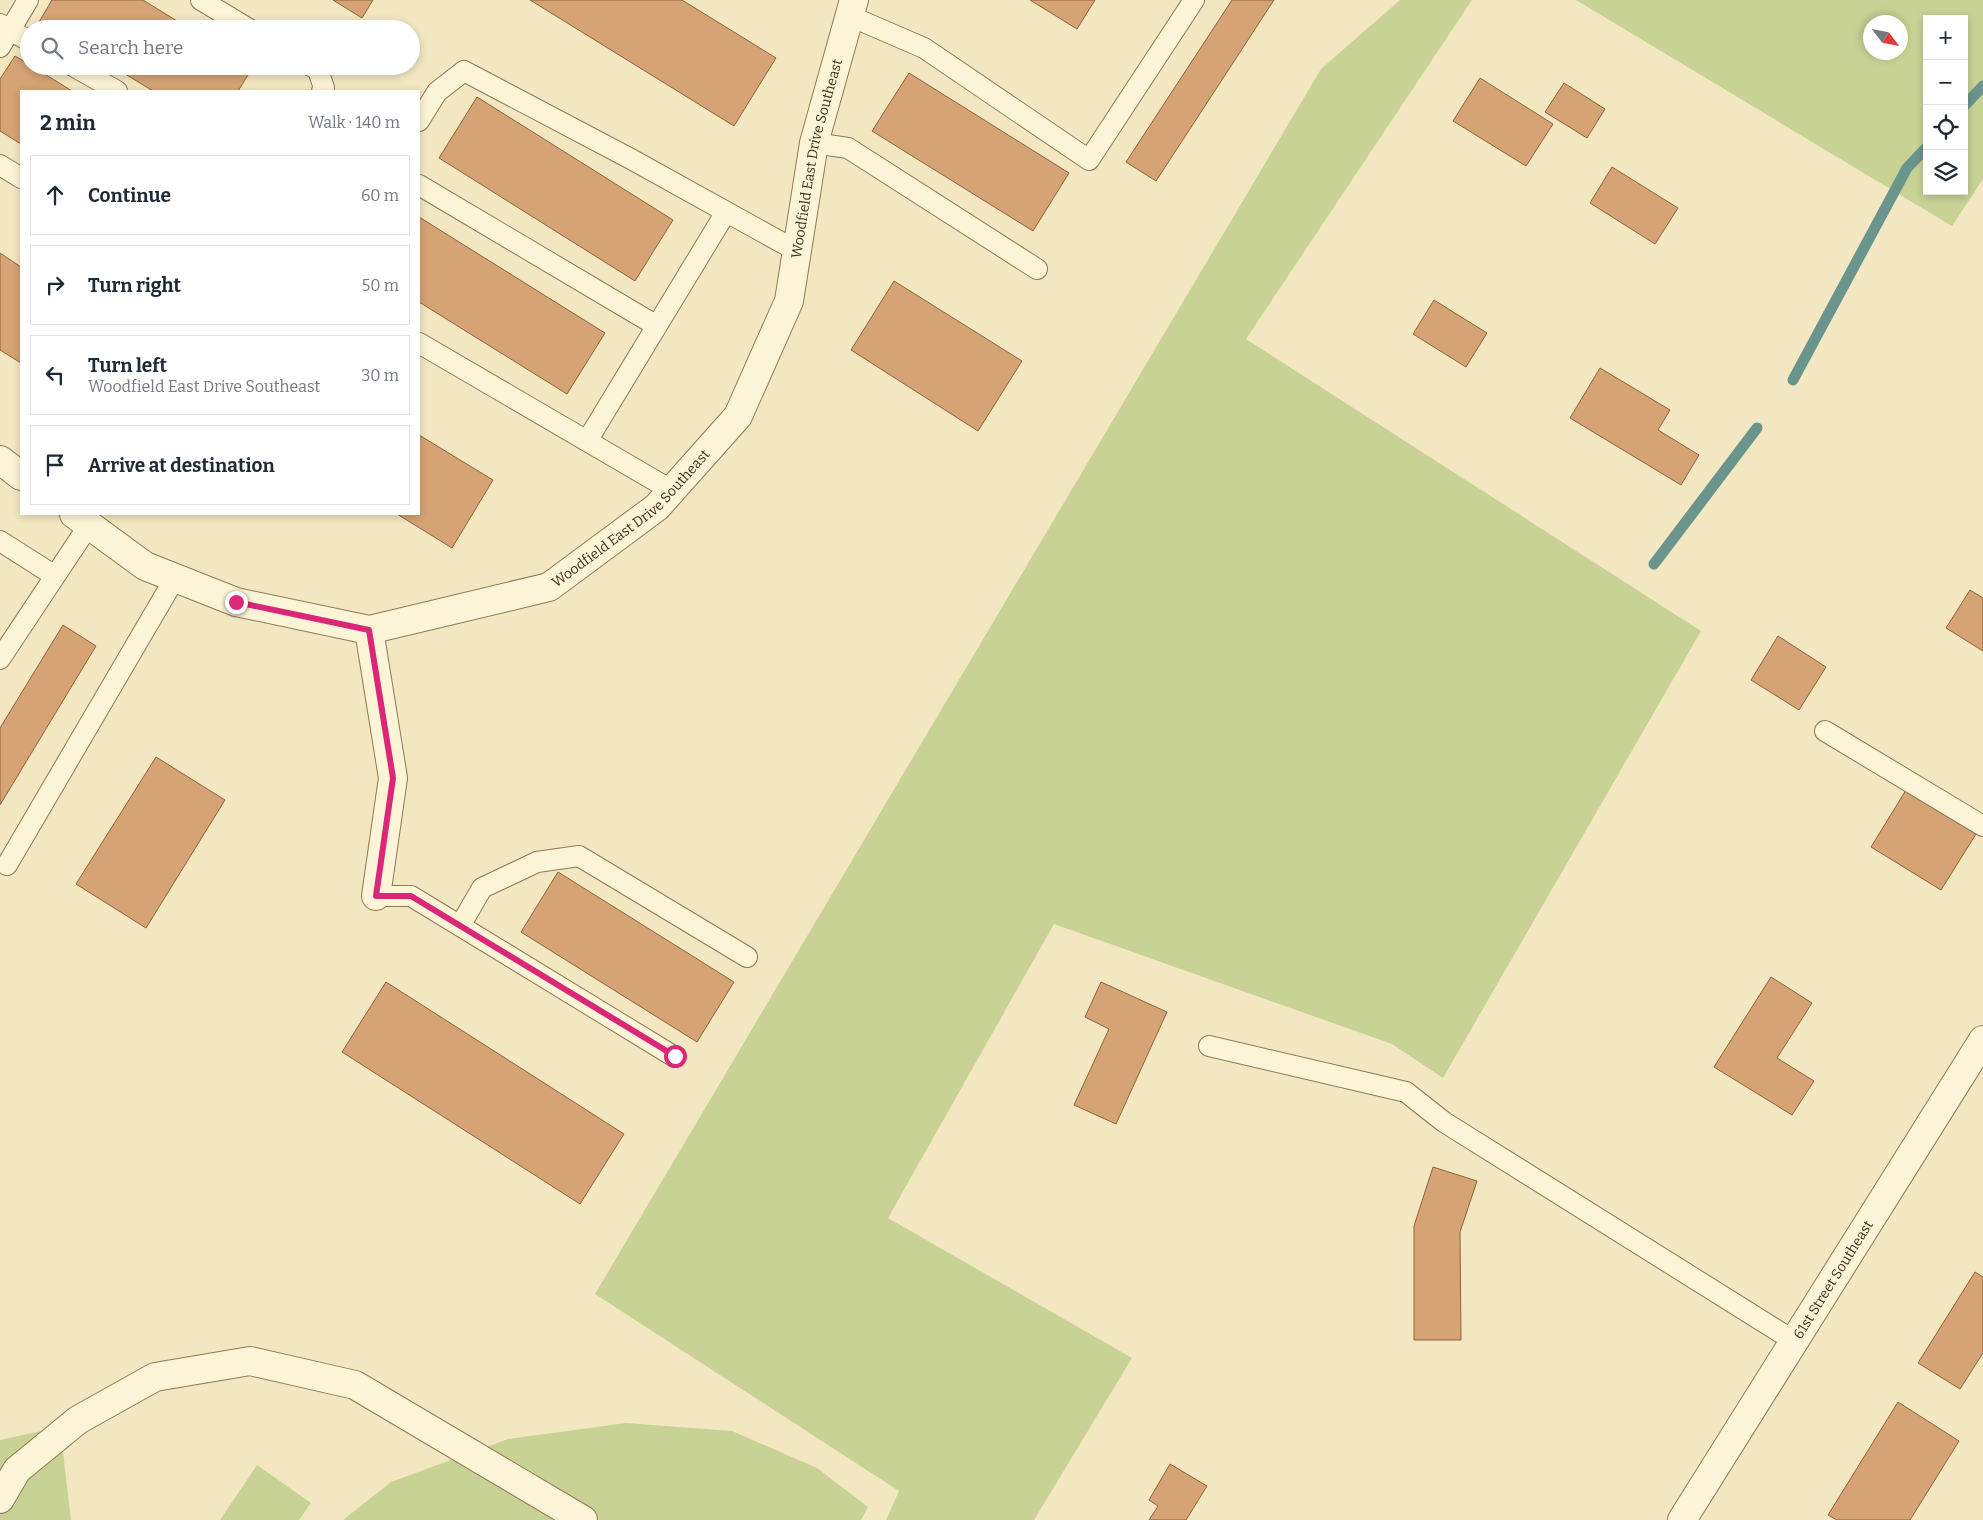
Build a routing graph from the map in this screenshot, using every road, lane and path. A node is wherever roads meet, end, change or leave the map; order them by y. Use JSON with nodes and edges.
{"nodes":[{"id":1,"x":28,"y":0,"type":"edge"},
{"id":2,"x":201,"y":0,"type":"edge"},
{"id":3,"x":1194,"y":0,"type":"edge"},
{"id":4,"x":852,"y":8,"type":"edge"},
{"id":5,"x":234,"y":20,"type":"edge"},
{"id":6,"x":3,"y":34,"type":"edge"},
{"id":7,"x":20,"y":39,"type":"edge"},
{"id":8,"x":88,"y":75,"type":"edge"},
{"id":9,"x":320,"y":75,"type":"edge"},
{"id":10,"x":114,"y":90,"type":"edge"},
{"id":11,"x":323,"y":90,"type":"edge"},
{"id":12,"x":420,"y":119,"type":"edge"},
{"id":13,"x":814,"y":143,"type":"junction"},
{"id":14,"x":0,"y":165,"type":"edge"},
{"id":15,"x":20,"y":177,"type":"edge"},
{"id":16,"x":420,"y":186,"type":"edge"},
{"id":17,"x":726,"y":212,"type":"junction"},
{"id":18,"x":797,"y":251,"type":"junction"},
{"id":19,"x":1036,"y":269,"type":"dead end"},
{"id":20,"x":657,"y":326,"type":"junction"},
{"id":21,"x":420,"y":344,"type":"edge"},
{"id":22,"x":587,"y":441,"type":"junction"},
{"id":23,"x":0,"y":460,"type":"edge"},
{"id":24,"x":20,"y":475,"type":"edge"},
{"id":25,"x":671,"y":490,"type":"junction"},
{"id":26,"x":82,"y":519,"type":"edge"},
{"id":27,"x":0,"y":541,"type":"edge"},
{"id":28,"x":55,"y":576,"type":"junction"},
{"id":29,"x":175,"y":578,"type":"junction"},
{"id":30,"x":369,"y":630,"type":"junction"},
{"id":31,"x":0,"y":659,"type":"edge"},
{"id":32,"x":1825,"y":731,"type":"dead end"},
{"id":33,"x":1983,"y":826,"type":"edge"},
{"id":34,"x":6,"y":865,"type":"dead end"},
{"id":35,"x":376,"y":896,"type":"joint"},
{"id":36,"x":460,"y":926,"type":"junction"},
{"id":37,"x":747,"y":957,"type":"dead end"},
{"id":38,"x":1983,"y":1040,"type":"edge"},
{"id":39,"x":1209,"y":1046,"type":"dead end"},
{"id":40,"x":675,"y":1056,"type":"dead end"},
{"id":41,"x":1794,"y":1341,"type":"junction"},
{"id":42,"x":0,"y":1499,"type":"edge"},
{"id":43,"x":1691,"y":1516,"type":"edge"},
{"id":44,"x":583,"y":1520,"type":"edge"}],
"edges":[{"from":1,"to":6,"type":"lane"},
{"from":2,"to":5,"type":"lane"},
{"from":3,"to":4,"type":"lane"},
{"from":4,"to":13,"type":"street","name":"Woodfield East Drive Southeast"},
{"from":6,"to":7,"type":"lane"},
{"from":8,"to":10,"type":"lane"},
{"from":9,"to":11,"type":"lane"},
{"from":12,"to":17,"type":"lane"},
{"from":13,"to":18,"type":"street","name":"Woodfield East Drive Southeast"},
{"from":13,"to":19,"type":"lane"},
{"from":14,"to":15,"type":"lane"},
{"from":16,"to":20,"type":"lane"},
{"from":17,"to":18,"type":"lane"},
{"from":17,"to":20,"type":"lane"},
{"from":18,"to":25,"type":"street","name":"Woodfield East Drive Southeast"},
{"from":20,"to":22,"type":"lane"},
{"from":21,"to":22,"type":"lane"},
{"from":22,"to":25,"type":"lane"},
{"from":23,"to":24,"type":"street"},
{"from":25,"to":30,"type":"street","name":"Woodfield East Drive Southeast"},
{"from":26,"to":28,"type":"lane"},
{"from":26,"to":29,"type":"street","name":"Woodfield East Drive Southeast"},
{"from":27,"to":28,"type":"lane"},
{"from":28,"to":31,"type":"lane"},
{"from":29,"to":30,"type":"street","name":"Woodfield East Drive Southeast"},
{"from":29,"to":34,"type":"lane"},
{"from":30,"to":35,"type":"street"},
{"from":32,"to":33,"type":"lane"},
{"from":35,"to":36,"type":"lane"},
{"from":36,"to":37,"type":"lane"},
{"from":36,"to":40,"type":"lane"},
{"from":38,"to":41,"type":"street","name":"61st Street Southeast"},
{"from":39,"to":41,"type":"lane"},
{"from":41,"to":43,"type":"street","name":"61st Street Southeast"},
{"from":42,"to":44,"type":"street"}]}
